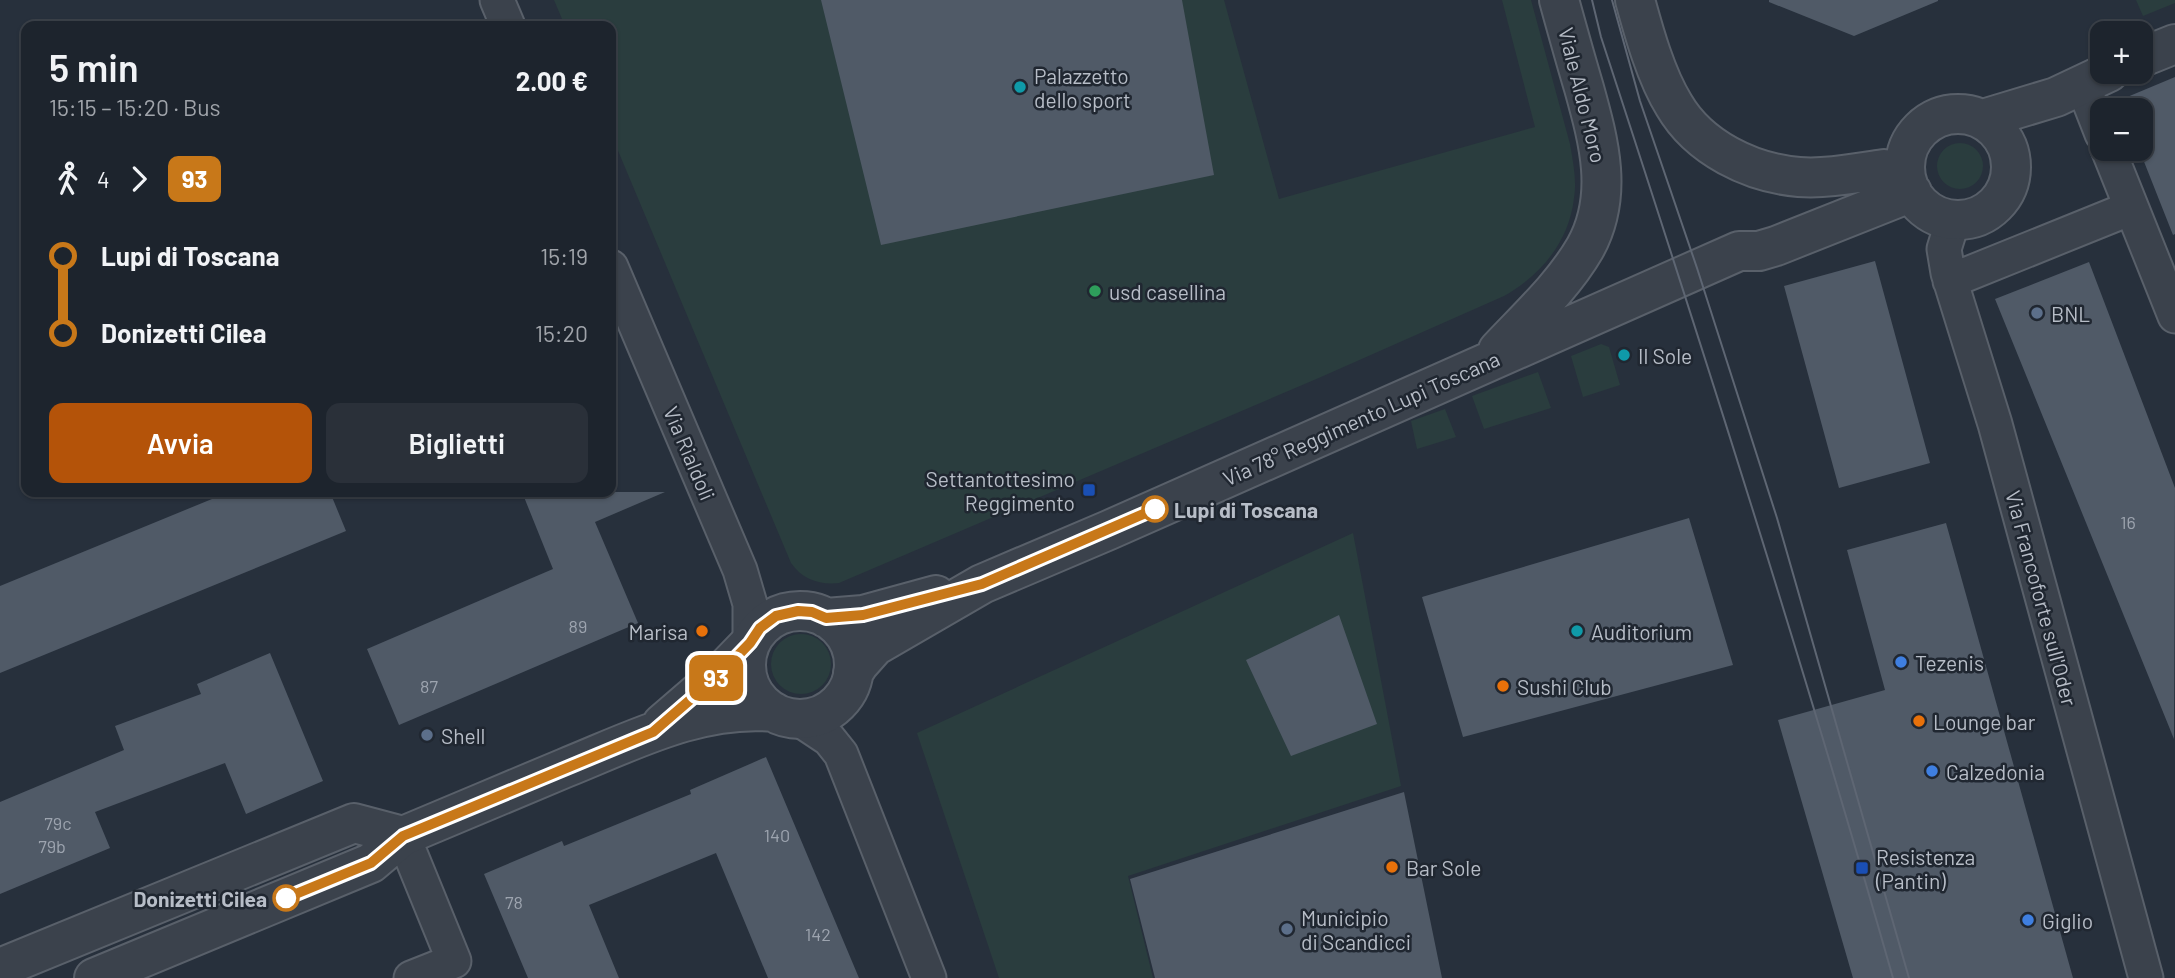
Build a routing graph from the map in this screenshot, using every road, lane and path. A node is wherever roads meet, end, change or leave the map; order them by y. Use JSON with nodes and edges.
{"nodes":[{"id":1,"x":497,"y":0,"type":"edge"},
{"id":2,"x":1559,"y":0,"type":"edge"},
{"id":3,"x":1636,"y":0,"type":"edge"},
{"id":4,"x":507,"y":21,"type":"edge"},
{"id":5,"x":2175,"y":44,"type":"edge"},
{"id":6,"x":2153,"y":53,"type":"edge"},
{"id":7,"x":2081,"y":84,"type":"edge"},
{"id":8,"x":2090,"y":105,"type":"edge"},
{"id":9,"x":1983,"y":119,"type":"junction"},
{"id":10,"x":2010,"y":152,"type":"junction"},
{"id":11,"x":2113,"y":161,"type":"edge"},
{"id":12,"x":1901,"y":173,"type":"junction"},
{"id":13,"x":2132,"y":208,"type":"junction"},
{"id":14,"x":1954,"y":220,"type":"junction"},
{"id":15,"x":616,"y":279,"type":"edge"},
{"id":16,"x":1950,"y":281,"type":"junction"},
{"id":17,"x":2175,"y":316,"type":"edge"},
{"id":18,"x":1487,"y":361,"type":"junction"},
{"id":19,"x":982,"y":584,"type":"junction"},
{"id":20,"x":826,"y":618,"type":"junction"},
{"id":21,"x":750,"y":643,"type":"junction"},
{"id":22,"x":853,"y":673,"type":"junction"},
{"id":23,"x":786,"y":716,"type":"junction"},
{"id":24,"x":653,"y":732,"type":"junction"},
{"id":25,"x":403,"y":836,"type":"junction"},
{"id":26,"x":0,"y":968,"type":"edge"},
{"id":27,"x":94,"y":978,"type":"edge"},
{"id":28,"x":411,"y":978,"type":"edge"},
{"id":29,"x":929,"y":978,"type":"edge"},
{"id":30,"x":2146,"y":978,"type":"edge"}],
"edges":[{"from":1,"to":4,"type":"street"},
{"from":2,"to":18,"type":"street","name":"Viale Aldo Moro"},
{"from":3,"to":12,"type":"street"},
{"from":5,"to":6,"type":"street"},
{"from":7,"to":8,"type":"street"},
{"from":7,"to":9,"type":"street"},
{"from":7,"to":10,"type":"street"},
{"from":9,"to":10,"type":"street"},
{"from":9,"to":12,"type":"street"},
{"from":10,"to":14,"type":"street"},
{"from":11,"to":13,"type":"street"},
{"from":12,"to":14,"type":"street"},
{"from":12,"to":18,"type":"street","name":"Via 78° Reggimento Lupi Toscana"},
{"from":13,"to":16,"type":"street"},
{"from":13,"to":17,"type":"street"},
{"from":14,"to":16,"type":"street","name":"Via Francoforte sull'Oder"},
{"from":15,"to":21,"type":"street","name":"Via Rialdoli"},
{"from":16,"to":30,"type":"street","name":"Via Francoforte sull'Oder"},
{"from":18,"to":19,"type":"street","name":"Via 78° Reggimento Lupi Toscana"},
{"from":19,"to":20,"type":"street","name":"Via 78° Reggimento Lupi Toscana"},
{"from":19,"to":22,"type":"street","name":"Via 78° Reggimento Lupi Toscana"},
{"from":20,"to":21,"type":"street"},
{"from":20,"to":22,"type":"street"},
{"from":21,"to":23,"type":"street","name":"Via Rialdoli"},
{"from":21,"to":24,"type":"street"},
{"from":22,"to":23,"type":"street"},
{"from":23,"to":24,"type":"street"},
{"from":23,"to":29,"type":"street","name":"Via Rialdoli"},
{"from":24,"to":25,"type":"street"},
{"from":25,"to":26,"type":"street"},
{"from":25,"to":27,"type":"street"},
{"from":25,"to":28,"type":"street"}]}
